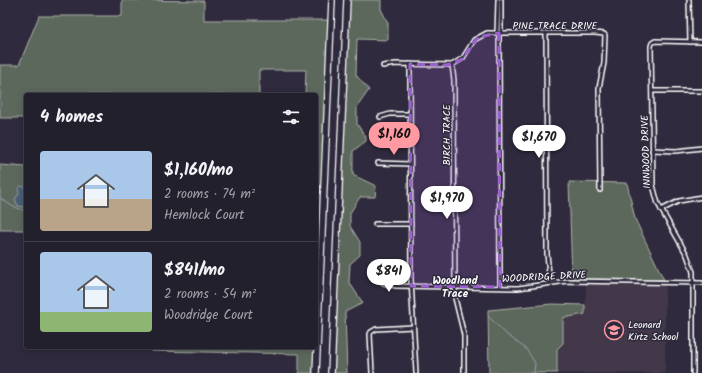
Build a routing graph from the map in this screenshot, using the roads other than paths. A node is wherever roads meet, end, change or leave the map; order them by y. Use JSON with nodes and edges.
{"nodes":[{"id":1,"x":332,"y":0,"type":"edge"},
{"id":2,"x":347,"y":0,"type":"edge"},
{"id":3,"x":498,"y":0,"type":"edge"},
{"id":4,"x":501,"y":0,"type":"edge"},
{"id":5,"x":690,"y":0,"type":"edge"},
{"id":6,"x":499,"y":33,"type":"junction"},
{"id":7,"x":546,"y":33,"type":"junction"},
{"id":8,"x":690,"y":42,"type":"junction"},
{"id":9,"x":702,"y":42,"type":"edge"},
{"id":10,"x":410,"y":64,"type":"junction"},
{"id":11,"x":452,"y":65,"type":"junction"},
{"id":12,"x":383,"y":66,"type":"dead end"},
{"id":13,"x":652,"y":91,"type":"junction"},
{"id":14,"x":702,"y":91,"type":"edge"},
{"id":15,"x":410,"y":114,"type":"junction"},
{"id":16,"x":380,"y":117,"type":"dead end"},
{"id":17,"x":702,"y":148,"type":"edge"},
{"id":18,"x":652,"y":150,"type":"junction"},
{"id":19,"x":378,"y":163,"type":"dead end"},
{"id":20,"x":410,"y":164,"type":"junction"},
{"id":21,"x":600,"y":190,"type":"dead end"},
{"id":22,"x":702,"y":197,"type":"edge"},
{"id":23,"x":661,"y":210,"type":"junction"},
{"id":24,"x":375,"y":224,"type":"dead end"},
{"id":25,"x":411,"y":224,"type":"junction"},
{"id":26,"x":374,"y":277,"type":"dead end"},
{"id":27,"x":694,"y":282,"type":"junction"},
{"id":28,"x":550,"y":283,"type":"junction"},
{"id":29,"x":702,"y":283,"type":"edge"},
{"id":30,"x":411,"y":286,"type":"junction"},
{"id":31,"x":455,"y":287,"type":"junction"},
{"id":32,"x":500,"y":287,"type":"junction"},
{"id":33,"x":318,"y":326,"type":"edge"},
{"id":34,"x":413,"y":327,"type":"junction"},
{"id":35,"x":317,"y":349,"type":"edge"},
{"id":36,"x":316,"y":373,"type":"edge"},
{"id":37,"x":331,"y":373,"type":"edge"},
{"id":38,"x":372,"y":373,"type":"edge"},
{"id":39,"x":416,"y":373,"type":"edge"},
{"id":40,"x":464,"y":373,"type":"edge"},
{"id":41,"x":693,"y":373,"type":"edge"}],
"edges":[{"from":1,"to":33,"type":"highway"},
{"from":2,"to":37,"type":"highway"},
{"from":3,"to":6,"type":"street"},
{"from":4,"to":6,"type":"street"},
{"from":5,"to":8,"type":"street"},
{"from":6,"to":7,"type":"street","name":"PINE TRACE DRIVE"},
{"from":6,"to":11,"type":"street","name":"PINE TRACE DRIVE"},
{"from":6,"to":32,"type":"street"},
{"from":7,"to":21,"type":"street","name":"PINE TRACE DRIVE"},
{"from":7,"to":28,"type":"street"},
{"from":8,"to":9,"type":"street"},
{"from":8,"to":13,"type":"street","name":"INNWOOD DRIVE"},
{"from":10,"to":11,"type":"street"},
{"from":10,"to":12,"type":"street"},
{"from":10,"to":15,"type":"street"},
{"from":11,"to":31,"type":"street","name":"BIRCH TRACE"},
{"from":13,"to":14,"type":"street"},
{"from":13,"to":18,"type":"street","name":"INNWOOD DRIVE"},
{"from":15,"to":16,"type":"street"},
{"from":15,"to":20,"type":"street"},
{"from":17,"to":18,"type":"street"},
{"from":18,"to":23,"type":"street","name":"INNWOOD DRIVE"},
{"from":19,"to":20,"type":"street"},
{"from":20,"to":25,"type":"street"},
{"from":22,"to":23,"type":"street"},
{"from":23,"to":27,"type":"street","name":"INNWOOD DRIVE"},
{"from":24,"to":25,"type":"street"},
{"from":25,"to":30,"type":"street"},
{"from":26,"to":30,"type":"street","name":"WOODRIDGE DRIVE"},
{"from":27,"to":28,"type":"street","name":"WOODRIDGE DRIVE"},
{"from":27,"to":29,"type":"street","name":"WOODRIDGE DRIVE"},
{"from":27,"to":41,"type":"street","name":"INNWOOD DRIVE"},
{"from":28,"to":32,"type":"street","name":"WOODRIDGE DRIVE"},
{"from":30,"to":31,"type":"street","name":"WOODRIDGE DRIVE"},
{"from":30,"to":34,"type":"street"},
{"from":31,"to":32,"type":"street","name":"WOODRIDGE DRIVE"},
{"from":31,"to":40,"type":"street","name":"BIRCH TRACE"},
{"from":34,"to":38,"type":"street"},
{"from":34,"to":39,"type":"street"},
{"from":35,"to":36,"type":"highway"}]}
